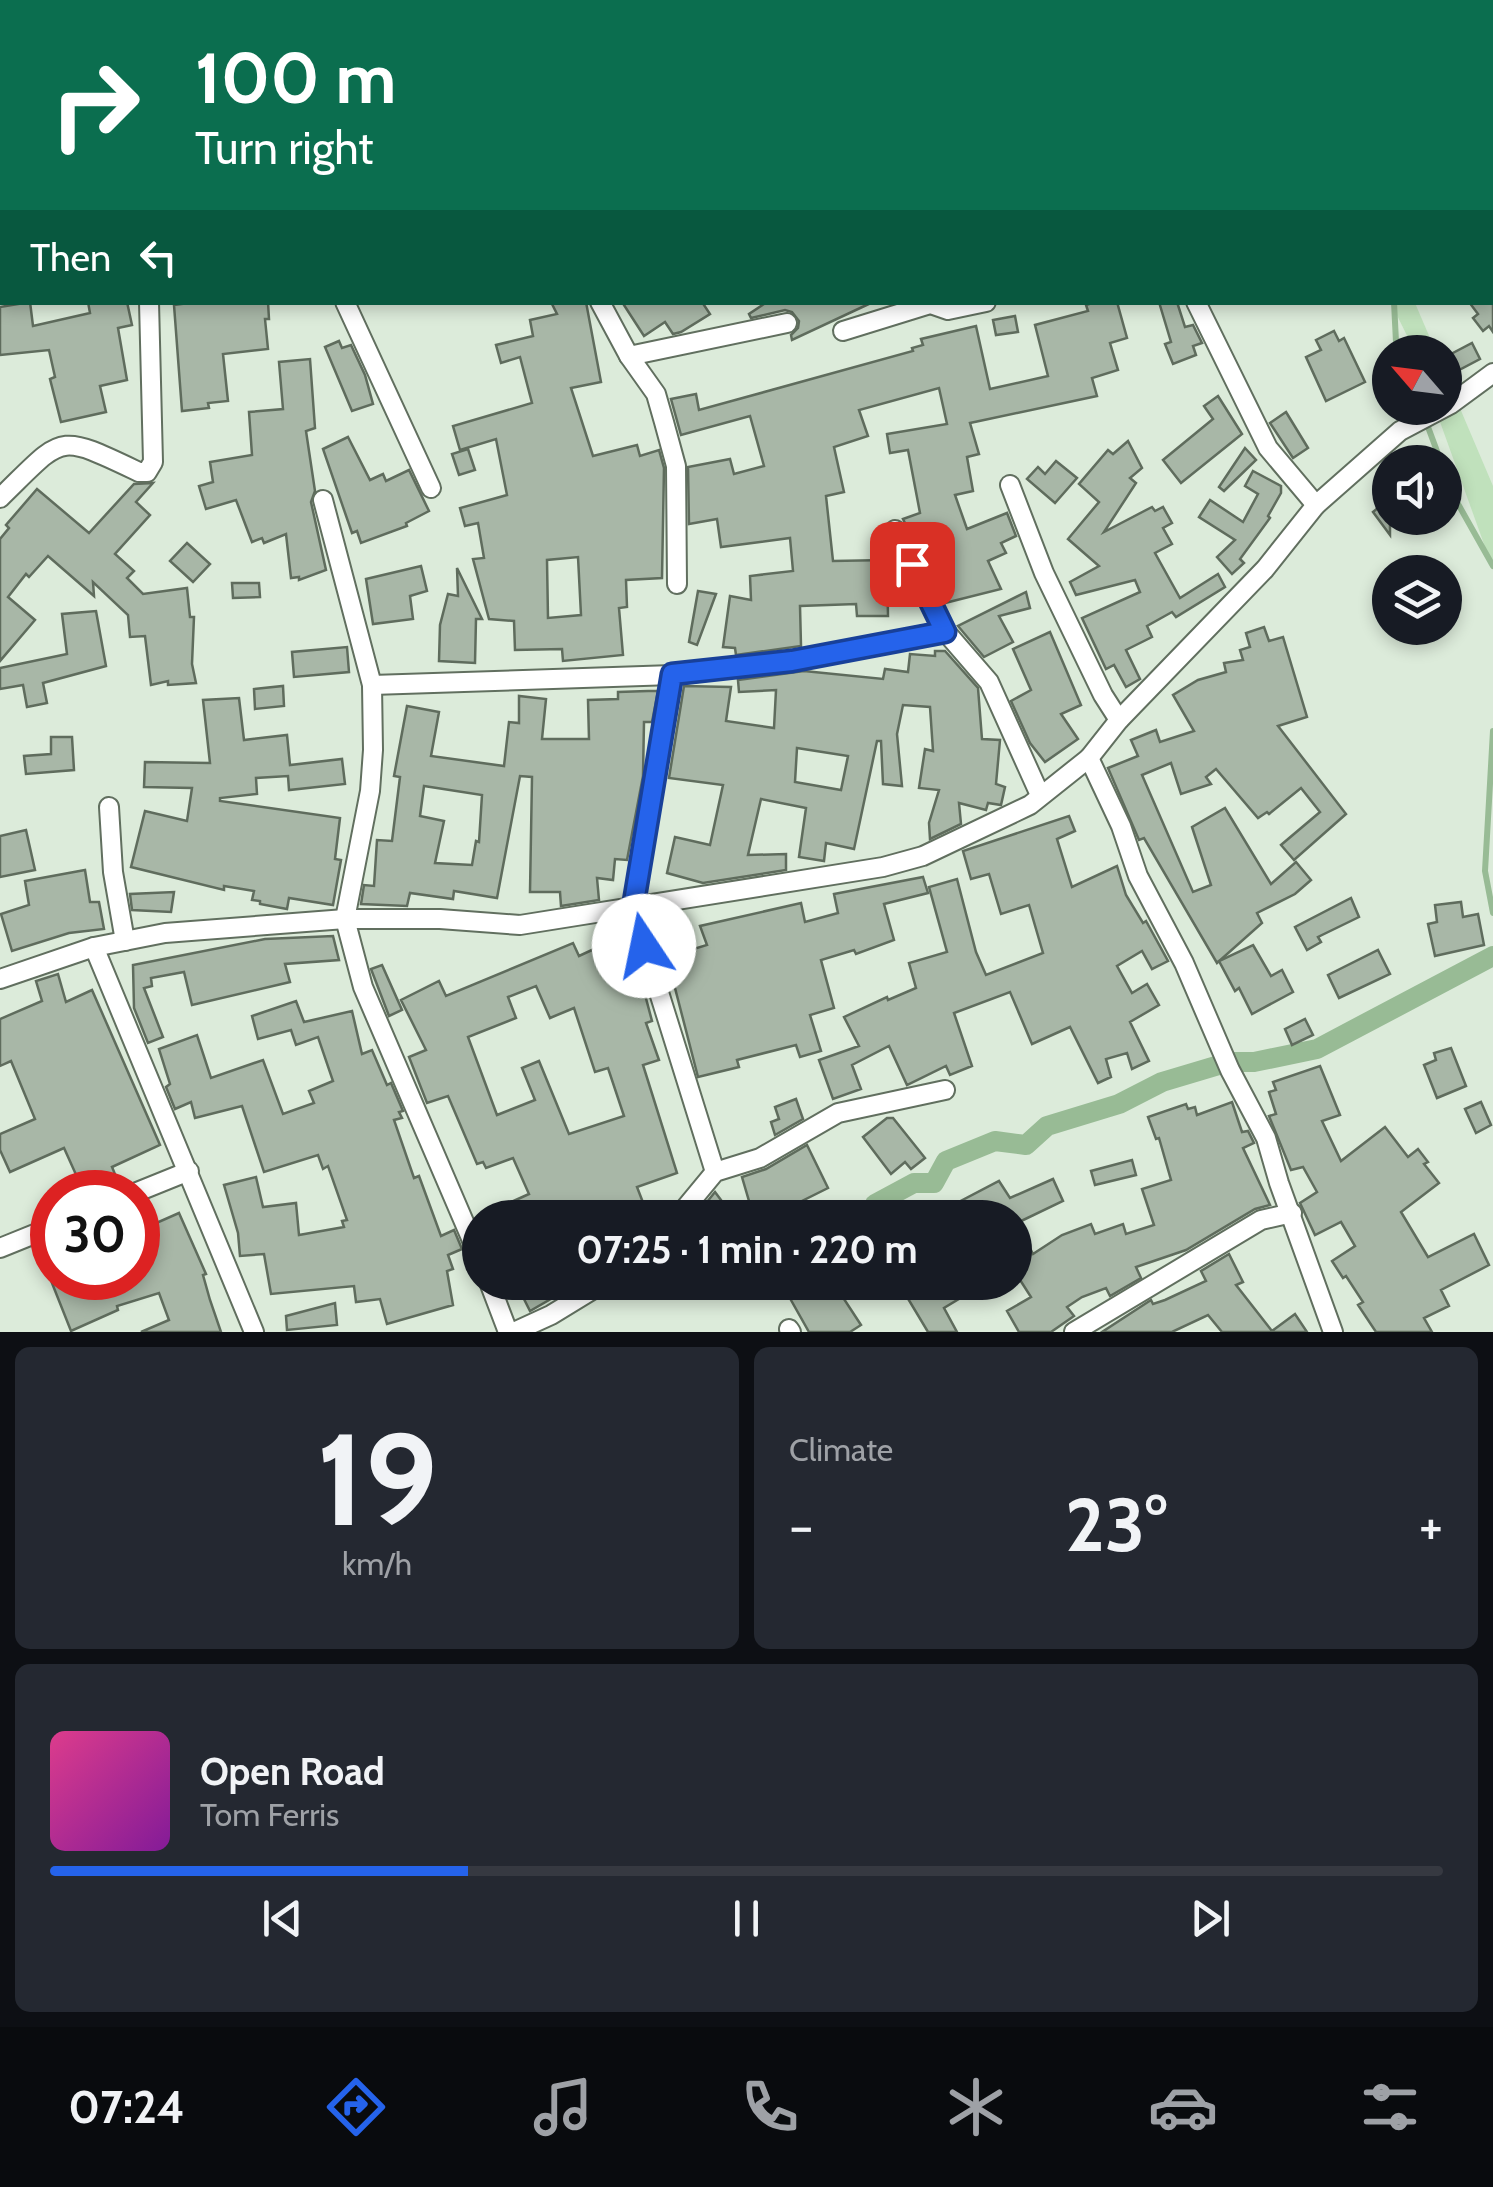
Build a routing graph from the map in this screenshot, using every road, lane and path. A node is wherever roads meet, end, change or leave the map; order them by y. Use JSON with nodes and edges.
{"nodes":[{"id":1,"x":150,"y":305,"type":"edge"},
{"id":2,"x":345,"y":305,"type":"edge"},
{"id":3,"x":602,"y":305,"type":"edge"},
{"id":4,"x":923,"y":305,"type":"edge"},
{"id":5,"x":930,"y":305,"type":"edge"},
{"id":6,"x":972,"y":305,"type":"edge"},
{"id":7,"x":1197,"y":305,"type":"edge"},
{"id":8,"x":787,"y":323,"type":"dead end"},
{"id":9,"x":842,"y":331,"type":"dead end"},
{"id":10,"x":629,"y":356,"type":"junction"},
{"id":11,"x":1493,"y":372,"type":"edge"},
{"id":12,"x":1010,"y":485,"type":"dead end"},
{"id":13,"x":431,"y":488,"type":"dead end"},
{"id":14,"x":0,"y":498,"type":"edge"},
{"id":15,"x":323,"y":500,"type":"dead end"},
{"id":16,"x":1316,"y":505,"type":"junction"},
{"id":17,"x":895,"y":530,"type":"dead end"},
{"id":18,"x":677,"y":584,"type":"dead end"},
{"id":19,"x":945,"y":632,"type":"junction"},
{"id":20,"x":672,"y":674,"type":"junction"},
{"id":21,"x":372,"y":684,"type":"junction"},
{"id":22,"x":1119,"y":720,"type":"junction"},
{"id":23,"x":1088,"y":758,"type":"junction"},
{"id":24,"x":1040,"y":796,"type":"junction"},
{"id":25,"x":109,"y":807,"type":"dead end"},
{"id":26,"x":633,"y":908,"type":"junction"},
{"id":27,"x":346,"y":919,"type":"junction"},
{"id":28,"x":126,"y":941,"type":"junction"},
{"id":29,"x":94,"y":947,"type":"junction"},
{"id":30,"x":0,"y":980,"type":"edge"},
{"id":31,"x":945,"y":1090,"type":"dead end"},
{"id":32,"x":189,"y":1171,"type":"junction"},
{"id":33,"x":714,"y":1172,"type":"junction"},
{"id":34,"x":160,"y":1183,"type":"edge"},
{"id":35,"x":691,"y":1200,"type":"edge"},
{"id":36,"x":1292,"y":1213,"type":"junction"},
{"id":37,"x":462,"y":1217,"type":"edge"},
{"id":38,"x":30,"y":1236,"type":"edge"},
{"id":39,"x":0,"y":1248,"type":"edge"},
{"id":40,"x":497,"y":1300,"type":"edge"},
{"id":41,"x":576,"y":1300,"type":"edge"},
{"id":42,"x":254,"y":1332,"type":"edge"},
{"id":43,"x":511,"y":1332,"type":"edge"},
{"id":44,"x":1074,"y":1332,"type":"edge"},
{"id":45,"x":1334,"y":1332,"type":"edge"}],
"edges":[{"from":1,"to":14,"type":"street"},
{"from":2,"to":13,"type":"street"},
{"from":3,"to":10,"type":"street"},
{"from":4,"to":9,"type":"street"},
{"from":5,"to":6,"type":"street"},
{"from":7,"to":16,"type":"street"},
{"from":8,"to":10,"type":"street"},
{"from":10,"to":18,"type":"street"},
{"from":11,"to":16,"type":"street"},
{"from":12,"to":22,"type":"street"},
{"from":15,"to":21,"type":"street"},
{"from":16,"to":22,"type":"street"},
{"from":17,"to":19,"type":"street"},
{"from":19,"to":20,"type":"street"},
{"from":19,"to":24,"type":"street"},
{"from":20,"to":21,"type":"street"},
{"from":20,"to":26,"type":"street"},
{"from":21,"to":27,"type":"street"},
{"from":22,"to":23,"type":"street"},
{"from":23,"to":24,"type":"street"},
{"from":23,"to":36,"type":"street"},
{"from":24,"to":26,"type":"street"},
{"from":25,"to":28,"type":"street"},
{"from":26,"to":27,"type":"street"},
{"from":26,"to":33,"type":"street"},
{"from":27,"to":28,"type":"street"},
{"from":27,"to":37,"type":"street"},
{"from":28,"to":29,"type":"street"},
{"from":29,"to":30,"type":"street"},
{"from":29,"to":32,"type":"street"},
{"from":31,"to":33,"type":"street"},
{"from":32,"to":34,"type":"street"},
{"from":32,"to":42,"type":"street"},
{"from":33,"to":35,"type":"street"},
{"from":36,"to":44,"type":"street"},
{"from":36,"to":45,"type":"street"},
{"from":38,"to":39,"type":"street"},
{"from":40,"to":43,"type":"street"},
{"from":41,"to":43,"type":"street"}]}
